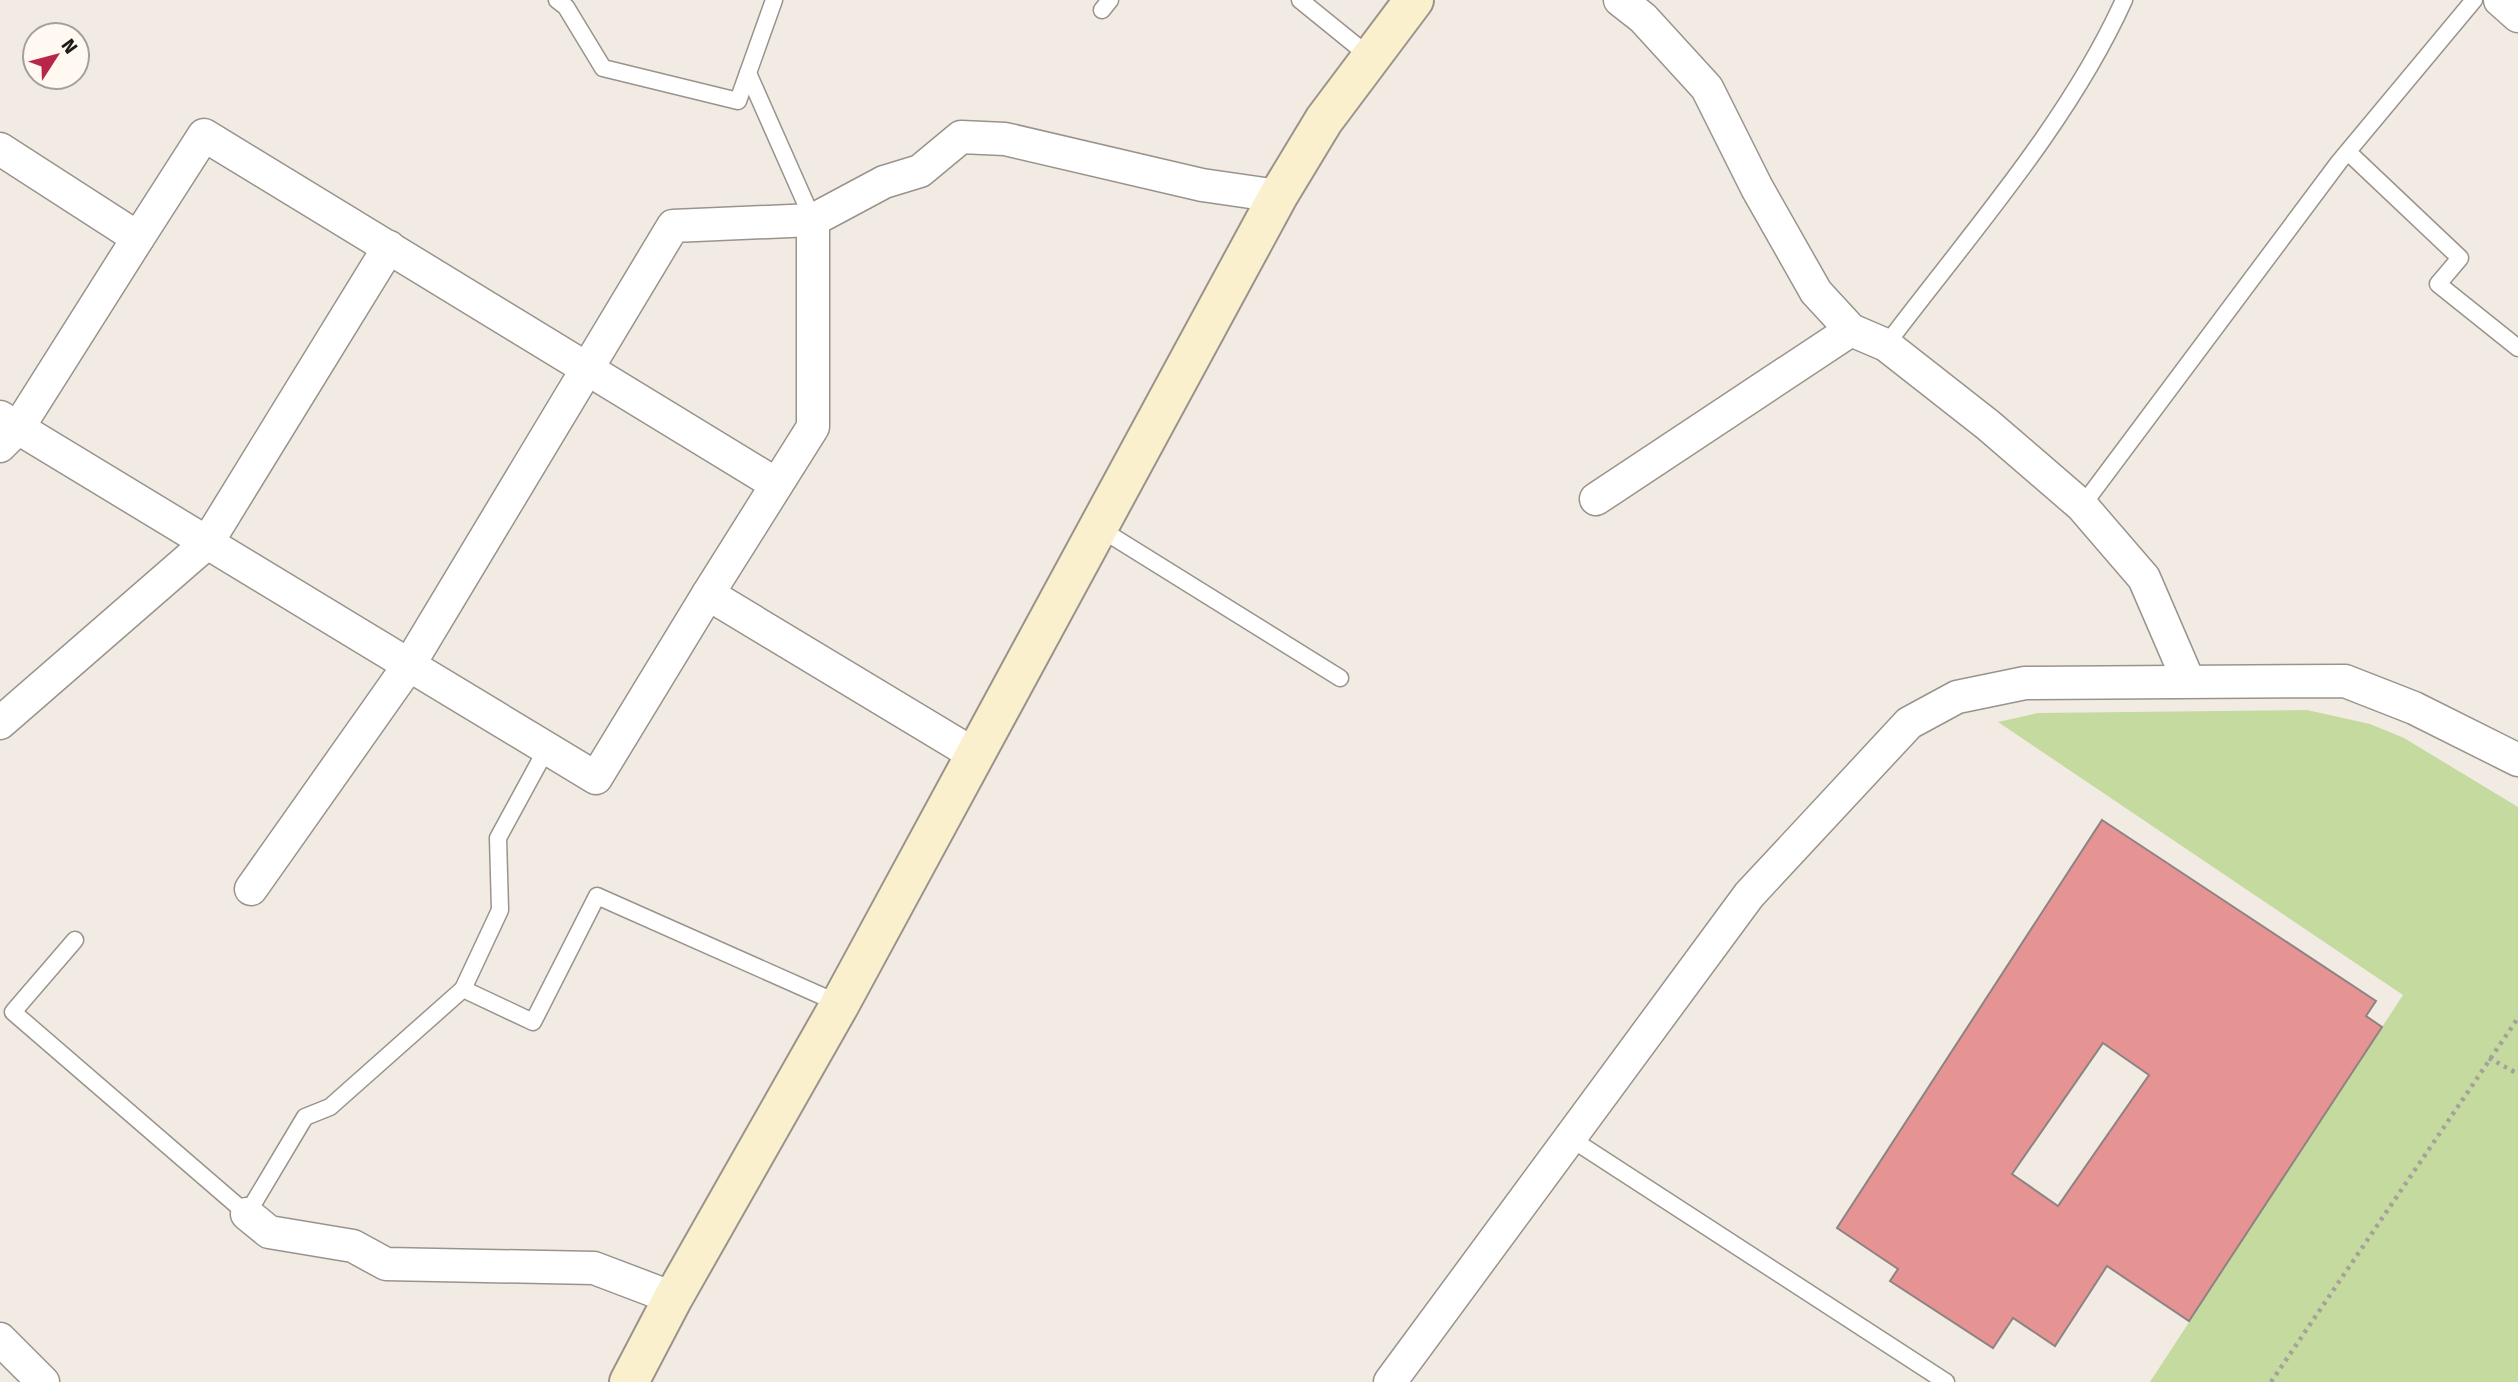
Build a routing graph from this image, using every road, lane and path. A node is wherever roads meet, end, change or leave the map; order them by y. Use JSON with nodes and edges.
{"nodes":[{"id":1,"x":556,"y":0,"type":"edge"},
{"id":2,"x":774,"y":0,"type":"edge"},
{"id":3,"x":1300,"y":0,"type":"edge"},
{"id":4,"x":1414,"y":0,"type":"edge"},
{"id":5,"x":1619,"y":0,"type":"edge"},
{"id":6,"x":2124,"y":0,"type":"edge"},
{"id":7,"x":2474,"y":0,"type":"edge"},
{"id":8,"x":2500,"y":0,"type":"edge"},
{"id":9,"x":2518,"y":16,"type":"edge"},
{"id":10,"x":1369,"y":56,"type":"junction"},
{"id":11,"x":748,"y":73,"type":"junction"},
{"id":12,"x":0,"y":149,"type":"edge"},
{"id":13,"x":2348,"y":152,"type":"junction"},
{"id":14,"x":1278,"y":195,"type":"junction"},
{"id":15,"x":813,"y":219,"type":"junction"},
{"id":16,"x":138,"y":238,"type":"junction"},
{"id":17,"x":389,"y":247,"type":"junction"},
{"id":18,"x":1852,"y":330,"type":"junction"},
{"id":19,"x":1886,"y":345,"type":"junction"},
{"id":20,"x":2518,"y":348,"type":"edge"},
{"id":21,"x":585,"y":368,"type":"junction"},
{"id":22,"x":6,"y":430,"type":"edge"},
{"id":23,"x":776,"y":484,"type":"junction"},
{"id":24,"x":1596,"y":499,"type":"dead end"},
{"id":25,"x":2082,"y":506,"type":"junction"},
{"id":26,"x":1097,"y":527,"type":"junction"},
{"id":27,"x":207,"y":543,"type":"junction"},
{"id":28,"x":708,"y":594,"type":"junction"},
{"id":29,"x":409,"y":666,"type":"junction"},
{"id":30,"x":1340,"y":678,"type":"dead end"},
{"id":31,"x":2188,"y":680,"type":"junction"},
{"id":32,"x":0,"y":723,"type":"edge"},
{"id":33,"x":547,"y":748,"type":"junction"},
{"id":34,"x":975,"y":755,"type":"junction"},
{"id":35,"x":2518,"y":761,"type":"edge"},
{"id":36,"x":251,"y":889,"type":"dead end"},
{"id":37,"x":75,"y":940,"type":"dead end"},
{"id":38,"x":463,"y":989,"type":"junction"},
{"id":39,"x":840,"y":1004,"type":"junction"},
{"id":40,"x":2518,"y":1018,"type":"edge"},
{"id":41,"x":2489,"y":1058,"type":"junction"},
{"id":42,"x":2518,"y":1074,"type":"edge"},
{"id":43,"x":1570,"y":1138,"type":"junction"},
{"id":44,"x":247,"y":1214,"type":"junction"},
{"id":45,"x":673,"y":1298,"type":"junction"},
{"id":46,"x":0,"y":1339,"type":"edge"},
{"id":47,"x":43,"y":1382,"type":"edge"},
{"id":48,"x":629,"y":1382,"type":"edge"},
{"id":49,"x":1390,"y":1382,"type":"edge"},
{"id":50,"x":1946,"y":1382,"type":"edge"},
{"id":51,"x":2271,"y":1382,"type":"edge"}],
"edges":[{"from":1,"to":11,"type":"lane"},
{"from":2,"to":11,"type":"lane"},
{"from":3,"to":10,"type":"lane"},
{"from":4,"to":10,"type":"street"},
{"from":5,"to":18,"type":"street"},
{"from":6,"to":19,"type":"lane"},
{"from":7,"to":13,"type":"lane"},
{"from":8,"to":9,"type":"street"},
{"from":10,"to":14,"type":"street"},
{"from":11,"to":15,"type":"lane"},
{"from":12,"to":16,"type":"street"},
{"from":13,"to":20,"type":"lane"},
{"from":13,"to":25,"type":"lane"},
{"from":14,"to":15,"type":"street"},
{"from":14,"to":26,"type":"street"},
{"from":15,"to":21,"type":"street"},
{"from":15,"to":23,"type":"street"},
{"from":16,"to":17,"type":"street"},
{"from":16,"to":22,"type":"street"},
{"from":17,"to":21,"type":"street"},
{"from":17,"to":27,"type":"street"},
{"from":18,"to":19,"type":"street"},
{"from":18,"to":24,"type":"street"},
{"from":19,"to":25,"type":"street"},
{"from":21,"to":23,"type":"street"},
{"from":21,"to":29,"type":"street"},
{"from":22,"to":27,"type":"street"},
{"from":23,"to":28,"type":"street"},
{"from":25,"to":31,"type":"street"},
{"from":26,"to":30,"type":"lane"},
{"from":26,"to":34,"type":"street"},
{"from":27,"to":29,"type":"street"},
{"from":27,"to":32,"type":"street"},
{"from":28,"to":33,"type":"street"},
{"from":28,"to":34,"type":"street"},
{"from":29,"to":33,"type":"street"},
{"from":29,"to":36,"type":"street"},
{"from":31,"to":35,"type":"street"},
{"from":31,"to":43,"type":"street"},
{"from":33,"to":38,"type":"lane"},
{"from":34,"to":39,"type":"street"},
{"from":37,"to":44,"type":"lane"},
{"from":38,"to":39,"type":"lane"},
{"from":38,"to":44,"type":"lane"},
{"from":39,"to":45,"type":"street"},
{"from":40,"to":41,"type":"path"},
{"from":41,"to":42,"type":"path"},
{"from":41,"to":51,"type":"path"},
{"from":43,"to":49,"type":"street"},
{"from":43,"to":50,"type":"lane"},
{"from":44,"to":45,"type":"street"},
{"from":45,"to":48,"type":"street"},
{"from":46,"to":47,"type":"street"}]}
